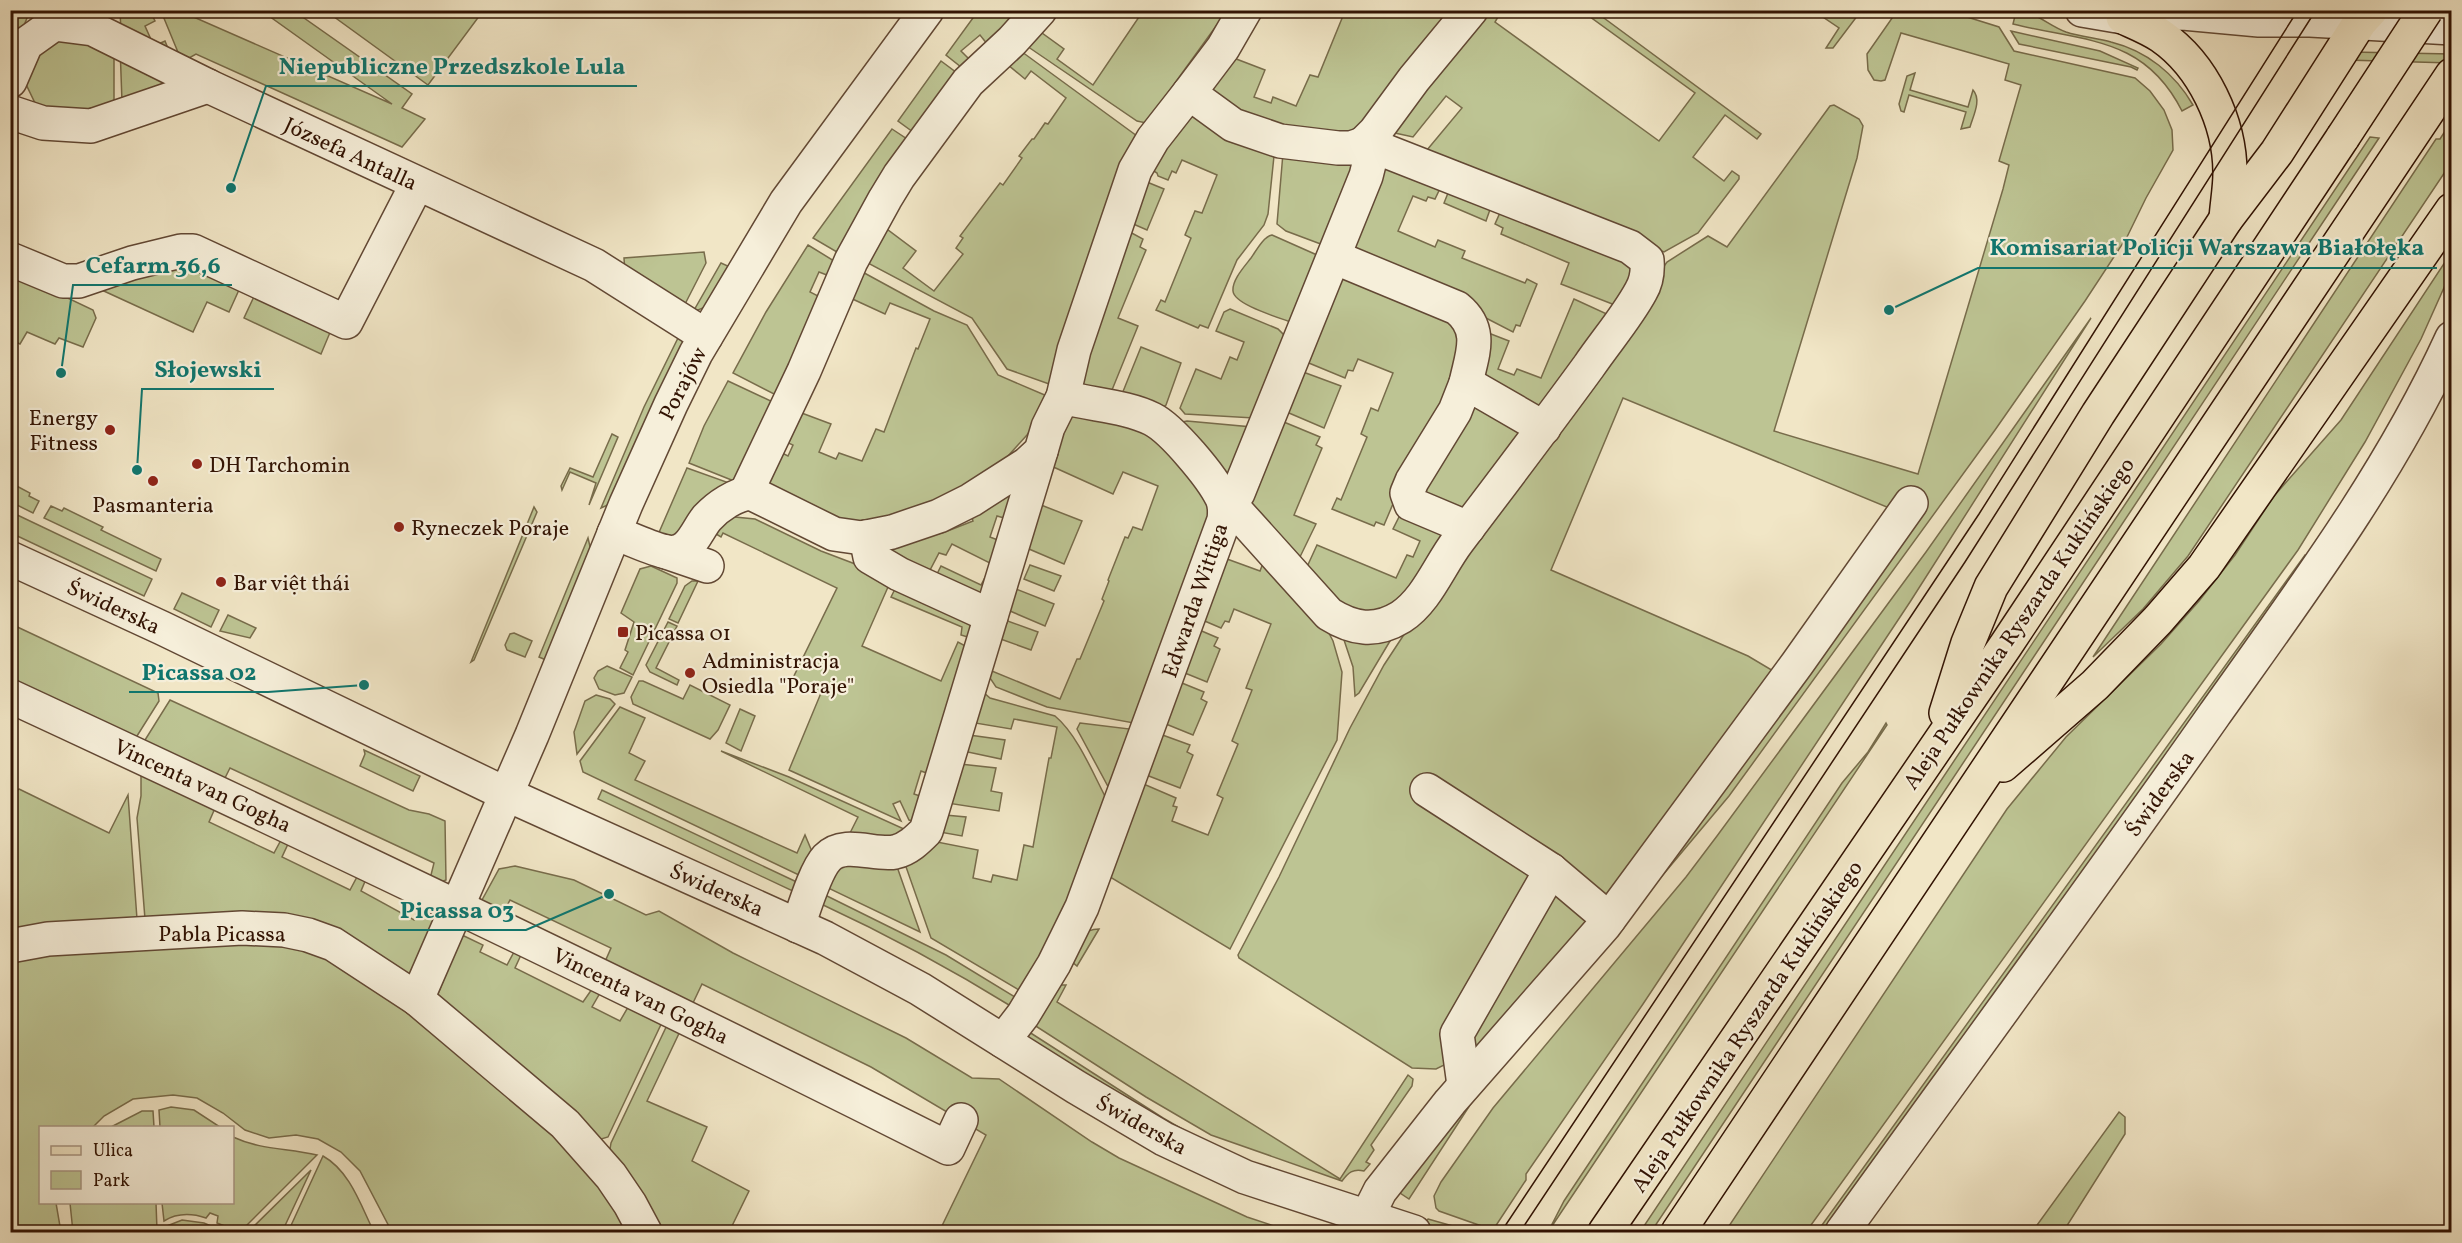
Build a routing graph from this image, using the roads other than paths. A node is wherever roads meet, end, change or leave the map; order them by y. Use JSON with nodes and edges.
{"nodes":[{"id":1,"x":927,"y":10,"type":"edge"},
{"id":2,"x":1040,"y":10,"type":"edge"},
{"id":3,"x":1245,"y":10,"type":"edge"},
{"id":4,"x":1471,"y":10,"type":"edge"},
{"id":5,"x":2082,"y":10,"type":"edge"},
{"id":6,"x":2426,"y":10,"type":"edge"},
{"id":7,"x":2366,"y":16,"type":"edge"},
{"id":8,"x":2123,"y":17,"type":"junction"},
{"id":9,"x":2451,"y":28,"type":"edge"},
{"id":10,"x":2451,"y":75,"type":"edge"},
{"id":11,"x":196,"y":80,"type":"junction"},
{"id":12,"x":10,"y":81,"type":"edge"},
{"id":13,"x":1189,"y":93,"type":"junction"},
{"id":14,"x":10,"y":112,"type":"edge"},
{"id":15,"x":1363,"y":144,"type":"junction"},
{"id":16,"x":417,"y":184,"type":"junction"},
{"id":17,"x":2451,"y":210,"type":"edge"},
{"id":18,"x":2226,"y":219,"type":"junction"},
{"id":19,"x":1334,"y":257,"type":"junction"},
{"id":20,"x":10,"y":259,"type":"edge"},
{"id":21,"x":706,"y":336,"type":"junction"},
{"id":22,"x":2451,"y":338,"type":"edge"},
{"id":23,"x":1466,"y":383,"type":"junction"},
{"id":24,"x":1063,"y":397,"type":"junction"},
{"id":25,"x":1544,"y":428,"type":"junction"},
{"id":26,"x":1041,"y":451,"type":"junction"},
{"id":27,"x":746,"y":493,"type":"junction"},
{"id":28,"x":1911,"y":503,"type":"dead end"},
{"id":29,"x":1225,"y":509,"type":"junction"},
{"id":30,"x":1468,"y":528,"type":"junction"},
{"id":31,"x":614,"y":533,"type":"junction"},
{"id":32,"x":866,"y":537,"type":"junction"},
{"id":33,"x":666,"y":552,"type":"junction"},
{"id":34,"x":10,"y":558,"type":"edge"},
{"id":35,"x":707,"y":566,"type":"dead end"},
{"id":36,"x":991,"y":616,"type":"junction"},
{"id":37,"x":10,"y":696,"type":"edge"},
{"id":38,"x":1934,"y":749,"type":"junction"},
{"id":39,"x":1427,"y":790,"type":"dead end"},
{"id":40,"x":506,"y":794,"type":"junction"},
{"id":41,"x":1971,"y":795,"type":"junction"},
{"id":42,"x":1551,"y":870,"type":"junction"},
{"id":43,"x":457,"y":907,"type":"junction"},
{"id":44,"x":1609,"y":919,"type":"junction"},
{"id":45,"x":798,"y":926,"type":"junction"},
{"id":46,"x":10,"y":946,"type":"edge"},
{"id":47,"x":417,"y":999,"type":"junction"},
{"id":48,"x":1003,"y":1041,"type":"junction"},
{"id":49,"x":1464,"y":1085,"type":"junction"},
{"id":50,"x":961,"y":1120,"type":"dead end"},
{"id":51,"x":1368,"y":1215,"type":"junction"},
{"id":52,"x":645,"y":1233,"type":"edge"},
{"id":53,"x":1414,"y":1233,"type":"edge"},
{"id":54,"x":1605,"y":1233,"type":"edge"},
{"id":55,"x":1678,"y":1233,"type":"edge"},
{"id":56,"x":1842,"y":1233,"type":"edge"}],
"edges":[{"from":1,"to":21,"type":"street","name":"Porajów"},
{"from":2,"to":27,"type":"street"},
{"from":3,"to":13,"type":"street"},
{"from":4,"to":15,"type":"street"},
{"from":5,"to":8,"type":"street"},
{"from":6,"to":38,"type":"main road","name":"Aleja Pułkownika Ryszarda Kuklińskiego","bridge":true},
{"from":7,"to":8,"type":"street"},
{"from":7,"to":9,"type":"street"},
{"from":7,"to":18,"type":"main road"},
{"from":8,"to":18,"type":"main road"},
{"from":10,"to":41,"type":"main road"},
{"from":11,"to":12,"type":"street","name":"Józsefa Antalla"},
{"from":11,"to":14,"type":"street"},
{"from":11,"to":16,"type":"street","name":"Józsefa Antalla"},
{"from":13,"to":15,"type":"street"},
{"from":13,"to":24,"type":"street"},
{"from":15,"to":19,"type":"street","name":"Edwarda Wittiga"},
{"from":15,"to":25,"type":"street"},
{"from":16,"to":20,"type":"street"},
{"from":16,"to":21,"type":"street","name":"Józsefa Antalla"},
{"from":17,"to":41,"type":"main road"},
{"from":18,"to":38,"type":"main road"},
{"from":19,"to":23,"type":"street"},
{"from":19,"to":29,"type":"street","name":"Edwarda Wittiga"},
{"from":21,"to":31,"type":"street","name":"Porajów"},
{"from":22,"to":56,"type":"street","name":"Świderska"},
{"from":23,"to":25,"type":"street"},
{"from":23,"to":30,"type":"street"},
{"from":24,"to":26,"type":"street"},
{"from":24,"to":29,"type":"street"},
{"from":25,"to":30,"type":"street"},
{"from":26,"to":32,"type":"street"},
{"from":26,"to":36,"type":"street"},
{"from":27,"to":32,"type":"street"},
{"from":27,"to":33,"type":"street"},
{"from":28,"to":44,"type":"street"},
{"from":29,"to":30,"type":"street"},
{"from":29,"to":48,"type":"street","name":"Edwarda Wittiga"},
{"from":31,"to":33,"type":"street"},
{"from":31,"to":40,"type":"street","name":"Porajów"},
{"from":32,"to":36,"type":"street"},
{"from":33,"to":35,"type":"street"},
{"from":34,"to":40,"type":"street","name":"Świderska"},
{"from":36,"to":45,"type":"street"},
{"from":37,"to":43,"type":"street","name":"Vincenta van Gogha"},
{"from":38,"to":54,"type":"main road","name":"Aleja Pułkownika Ryszarda Kuklińskiego"},
{"from":39,"to":42,"type":"street"},
{"from":40,"to":43,"type":"street"},
{"from":40,"to":45,"type":"street","name":"Świderska"},
{"from":41,"to":55,"type":"main road"},
{"from":42,"to":44,"type":"street"},
{"from":42,"to":49,"type":"street"},
{"from":43,"to":47,"type":"street"},
{"from":43,"to":50,"type":"street","name":"Vincenta van Gogha"},
{"from":44,"to":49,"type":"street"},
{"from":45,"to":48,"type":"street","name":"Świderska"},
{"from":46,"to":47,"type":"street","name":"Pabla Picassa"},
{"from":47,"to":52,"type":"street","name":"Pabla Picassa"},
{"from":48,"to":51,"type":"street","name":"Świderska"},
{"from":49,"to":51,"type":"street"},
{"from":51,"to":53,"type":"street","name":"Świderska"}]}
